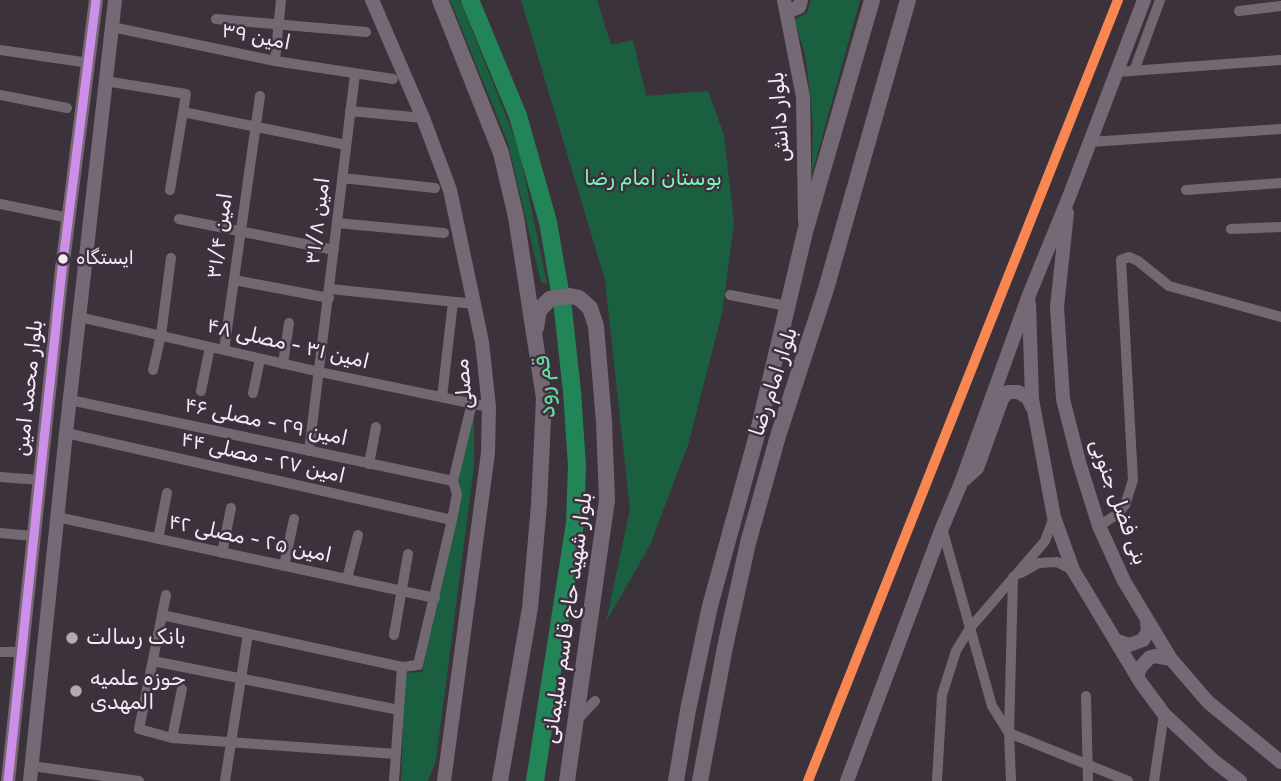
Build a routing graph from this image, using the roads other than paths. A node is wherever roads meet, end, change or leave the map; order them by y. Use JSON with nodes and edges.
{"nodes":[{"id":1,"x":96,"y":0,"type":"edge"},
{"id":2,"x":115,"y":0,"type":"edge"},
{"id":3,"x":281,"y":0,"type":"edge"},
{"id":4,"x":372,"y":0,"type":"edge"},
{"id":5,"x":440,"y":0,"type":"edge"},
{"id":6,"x":801,"y":0,"type":"edge"},
{"id":7,"x":872,"y":0,"type":"edge"},
{"id":8,"x":908,"y":0,"type":"edge"},
{"id":9,"x":1144,"y":0,"type":"edge"},
{"id":10,"x":1160,"y":0,"type":"edge"},
{"id":11,"x":785,"y":6,"type":"edge"},
{"id":12,"x":1281,"y":6,"type":"edge"},
{"id":13,"x":1238,"y":11,"type":"dead end"},
{"id":14,"x":216,"y":19,"type":"dead end"},
{"id":15,"x":278,"y":24,"type":"junction"},
{"id":16,"x":112,"y":27,"type":"junction"},
{"id":17,"x":366,"y":32,"type":"dead end"},
{"id":18,"x":0,"y":50,"type":"edge"},
{"id":19,"x":1281,"y":60,"type":"edge"},
{"id":20,"x":275,"y":61,"type":"junction"},
{"id":21,"x":89,"y":63,"type":"junction"},
{"id":22,"x":1135,"y":71,"type":"junction"},
{"id":23,"x":1117,"y":72,"type":"junction"},
{"id":24,"x":355,"y":74,"type":"junction"},
{"id":25,"x":393,"y":79,"type":"dead end"},
{"id":26,"x":105,"y":81,"type":"junction"},
{"id":27,"x":0,"y":95,"type":"edge"},
{"id":28,"x":260,"y":96,"type":"dead end"},
{"id":29,"x":67,"y":108,"type":"dead end"},
{"id":30,"x":350,"y":111,"type":"junction"},
{"id":31,"x":183,"y":112,"type":"junction"},
{"id":32,"x":423,"y":118,"type":"junction"},
{"id":33,"x":255,"y":127,"type":"junction"},
{"id":34,"x":1281,"y":129,"type":"edge"},
{"id":35,"x":1090,"y":142,"type":"junction"},
{"id":36,"x":346,"y":145,"type":"junction"},
{"id":37,"x":342,"y":178,"type":"junction"},
{"id":38,"x":1281,"y":183,"type":"edge"},
{"id":39,"x":435,"y":188,"type":"dead end"},
{"id":40,"x":170,"y":190,"type":"dead end"},
{"id":41,"x":1186,"y":190,"type":"dead end"},
{"id":42,"x":1069,"y":197,"type":"junction"},
{"id":43,"x":0,"y":204,"type":"edge"},
{"id":44,"x":69,"y":218,"type":"junction"},
{"id":45,"x":179,"y":219,"type":"dead end"},
{"id":46,"x":337,"y":223,"type":"junction"},
{"id":47,"x":1281,"y":227,"type":"edge"},
{"id":48,"x":1231,"y":229,"type":"dead end"},
{"id":49,"x":241,"y":230,"type":"junction"},
{"id":50,"x":805,"y":232,"type":"junction"},
{"id":51,"x":444,"y":233,"type":"dead end"},
{"id":52,"x":334,"y":250,"type":"junction"},
{"id":53,"x":522,"y":257,"type":"junction"},
{"id":54,"x":171,"y":258,"type":"dead end"},
{"id":55,"x":234,"y":280,"type":"junction"},
{"id":56,"x":329,"y":294,"type":"junction"},
{"id":57,"x":730,"y":295,"type":"dead end"},
{"id":58,"x":1029,"y":295,"type":"junction"},
{"id":59,"x":550,"y":299,"type":"junction"},
{"id":60,"x":453,"y":302,"type":"junction"},
{"id":61,"x":475,"y":304,"type":"junction"},
{"id":62,"x":788,"y":306,"type":"junction"},
{"id":63,"x":79,"y":317,"type":"junction"},
{"id":64,"x":1281,"y":317,"type":"edge"},
{"id":65,"x":289,"y":323,"type":"dead end"},
{"id":66,"x":161,"y":335,"type":"junction"},
{"id":67,"x":535,"y":341,"type":"junction"},
{"id":68,"x":211,"y":347,"type":"junction"},
{"id":69,"x":224,"y":350,"type":"junction"},
{"id":70,"x":260,"y":359,"type":"junction"},
{"id":71,"x":283,"y":364,"type":"junction"},
{"id":72,"x":153,"y":370,"type":"dead end"},
{"id":73,"x":320,"y":372,"type":"junction"},
{"id":74,"x":201,"y":391,"type":"dead end"},
{"id":75,"x":253,"y":393,"type":"dead end"},
{"id":76,"x":442,"y":397,"type":"junction"},
{"id":77,"x":70,"y":400,"type":"junction"},
{"id":78,"x":472,"y":403,"type":"junction"},
{"id":79,"x":488,"y":407,"type":"junction"},
{"id":80,"x":1034,"y":413,"type":"junction"},
{"id":81,"x":376,"y":427,"type":"dead end"},
{"id":82,"x":66,"y":433,"type":"junction"},
{"id":83,"x":309,"y":451,"type":"junction"},
{"id":84,"x":369,"y":464,"type":"junction"},
{"id":85,"x":0,"y":477,"type":"edge"},
{"id":86,"x":40,"y":480,"type":"junction"},
{"id":87,"x":61,"y":481,"type":"junction"},
{"id":88,"x":453,"y":481,"type":"junction"},
{"id":89,"x":961,"y":483,"type":"junction"},
{"id":90,"x":167,"y":494,"type":"dead end"},
{"id":91,"x":231,"y":508,"type":"dead end"},
{"id":92,"x":57,"y":517,"type":"junction"},
{"id":93,"x":1054,"y":517,"type":"junction"},
{"id":94,"x":294,"y":519,"type":"dead end"},
{"id":95,"x":453,"y":520,"type":"junction"},
{"id":96,"x":1099,"y":526,"type":"junction"},
{"id":97,"x":942,"y":528,"type":"junction"},
{"id":98,"x":0,"y":533,"type":"edge"},
{"id":99,"x":358,"y":535,"type":"dead end"},
{"id":100,"x":33,"y":536,"type":"junction"},
{"id":101,"x":158,"y":539,"type":"junction"},
{"id":102,"x":222,"y":553,"type":"junction"},
{"id":103,"x":408,"y":554,"type":"dead end"},
{"id":104,"x":284,"y":566,"type":"junction"},
{"id":105,"x":1073,"y":570,"type":"junction"},
{"id":106,"x":1013,"y":578,"type":"junction"},
{"id":107,"x":347,"y":579,"type":"junction"},
{"id":108,"x":400,"y":591,"type":"junction"},
{"id":109,"x":166,"y":595,"type":"dead end"},
{"id":110,"x":435,"y":598,"type":"junction"},
{"id":111,"x":162,"y":615,"type":"junction"},
{"id":112,"x":1147,"y":622,"type":"junction"},
{"id":113,"x":970,"y":628,"type":"junction"},
{"id":114,"x":248,"y":634,"type":"junction"},
{"id":115,"x":394,"y":635,"type":"dead end"},
{"id":116,"x":1117,"y":641,"type":"junction"},
{"id":117,"x":0,"y":652,"type":"edge"},
{"id":118,"x":23,"y":652,"type":"junction"},
{"id":119,"x":1171,"y":659,"type":"junction"},
{"id":120,"x":153,"y":661,"type":"junction"},
{"id":121,"x":402,"y":667,"type":"junction"},
{"id":122,"x":1137,"y":677,"type":"junction"},
{"id":123,"x":241,"y":678,"type":"junction"},
{"id":124,"x":183,"y":689,"type":"dead end"},
{"id":125,"x":1086,"y":696,"type":"dead end"},
{"id":126,"x":595,"y":701,"type":"dead end"},
{"id":127,"x":399,"y":710,"type":"junction"},
{"id":128,"x":1164,"y":714,"type":"junction"},
{"id":129,"x":575,"y":722,"type":"junction"},
{"id":130,"x":1009,"y":733,"type":"junction"},
{"id":131,"x":172,"y":738,"type":"junction"},
{"id":132,"x":231,"y":741,"type":"junction"},
{"id":133,"x":396,"y":754,"type":"junction"},
{"id":134,"x":1281,"y":762,"type":"edge"},
{"id":135,"x":32,"y":766,"type":"junction"},
{"id":136,"x":1088,"y":766,"type":"junction"},
{"id":137,"x":8,"y":781,"type":"edge"},
{"id":138,"x":30,"y":781,"type":"edge"},
{"id":139,"x":139,"y":781,"type":"edge"},
{"id":140,"x":225,"y":781,"type":"edge"},
{"id":141,"x":394,"y":781,"type":"edge"},
{"id":142,"x":444,"y":781,"type":"edge"},
{"id":143,"x":500,"y":781,"type":"edge"},
{"id":144,"x":567,"y":781,"type":"edge"},
{"id":145,"x":676,"y":781,"type":"edge"},
{"id":146,"x":700,"y":781,"type":"edge"},
{"id":147,"x":847,"y":781,"type":"edge"},
{"id":148,"x":937,"y":781,"type":"edge"},
{"id":149,"x":1011,"y":781,"type":"edge"},
{"id":150,"x":1088,"y":781,"type":"edge"},
{"id":151,"x":1128,"y":781,"type":"edge"},
{"id":152,"x":1154,"y":781,"type":"edge"},
{"id":153,"x":1240,"y":781,"type":"edge"}],
"edges":[{"from":1,"to":21,"type":"main road","name":"بلوار محمد امین"},
{"from":2,"to":16,"type":"main road","name":"بلوار محمد امین"},
{"from":3,"to":15,"type":"street"},
{"from":4,"to":32,"type":"main road","name":"مصلی"},
{"from":5,"to":53,"type":"main road","name":"بلوار شهید حاج قاسم سلیمانی"},
{"from":6,"to":11,"type":"main road"},
{"from":7,"to":50,"type":"main road","name":"بلوار امام رضا"},
{"from":8,"to":146,"type":"main road","name":"بلوار امام رضا"},
{"from":9,"to":23,"type":"main road"},
{"from":10,"to":22,"type":"street"},
{"from":11,"to":50,"type":"main road","name":"بلوار دانش"},
{"from":12,"to":13,"type":"street"},
{"from":14,"to":15,"type":"street"},
{"from":15,"to":17,"type":"street"},
{"from":15,"to":20,"type":"street"},
{"from":16,"to":20,"type":"street","name":"امین ۳۹"},
{"from":16,"to":26,"type":"main road","name":"بلوار محمد امین"},
{"from":18,"to":21,"type":"street"},
{"from":19,"to":22,"type":"street"},
{"from":20,"to":24,"type":"street","name":"امین ۳۹"},
{"from":21,"to":44,"type":"main road","name":"بلوار محمد امین"},
{"from":22,"to":23,"type":"street"},
{"from":23,"to":35,"type":"main road"},
{"from":24,"to":25,"type":"street","name":"امین ۳۹"},
{"from":24,"to":30,"type":"street","name":"امین ۳۱/۸"},
{"from":26,"to":31,"type":"street"},
{"from":26,"to":63,"type":"main road","name":"بلوار محمد امین"},
{"from":27,"to":29,"type":"street"},
{"from":28,"to":33,"type":"street","name":"امین ۳۱/۴"},
{"from":30,"to":32,"type":"street"},
{"from":30,"to":36,"type":"street","name":"امین ۳۱/۸"},
{"from":31,"to":33,"type":"street"},
{"from":31,"to":40,"type":"street"},
{"from":32,"to":61,"type":"main road","name":"مصلی"},
{"from":33,"to":36,"type":"street"},
{"from":33,"to":49,"type":"street","name":"امین ۳۱/۴"},
{"from":34,"to":35,"type":"street"},
{"from":35,"to":42,"type":"main road"},
{"from":36,"to":37,"type":"street","name":"امین ۳۱/۸"},
{"from":37,"to":39,"type":"street"},
{"from":37,"to":46,"type":"street","name":"امین ۳۱/۸"},
{"from":38,"to":41,"type":"street"},
{"from":42,"to":58,"type":"main road"},
{"from":42,"to":96,"type":"main road","name":"بنی فضل جنوبی"},
{"from":43,"to":44,"type":"street"},
{"from":44,"to":86,"type":"main road","name":"بلوار محمد امین"},
{"from":45,"to":49,"type":"street"},
{"from":46,"to":51,"type":"street"},
{"from":46,"to":52,"type":"street","name":"امین ۳۱/۸"},
{"from":47,"to":48,"type":"street"},
{"from":49,"to":52,"type":"street"},
{"from":49,"to":55,"type":"street","name":"امین ۳۱/۴"},
{"from":50,"to":62,"type":"main road","name":"بلوار امام رضا"},
{"from":52,"to":56,"type":"street","name":"امین ۳۱/۸"},
{"from":53,"to":59,"type":"main road"},
{"from":53,"to":67,"type":"main road","name":"بلوار شهید حاج قاسم سلیمانی"},
{"from":54,"to":66,"type":"street"},
{"from":55,"to":56,"type":"street"},
{"from":55,"to":69,"type":"street","name":"امین ۳۱/۴"},
{"from":56,"to":60,"type":"street"},
{"from":56,"to":73,"type":"street","name":"امین ۳۱/۸"},
{"from":57,"to":62,"type":"street"},
{"from":58,"to":80,"type":"main road"},
{"from":58,"to":89,"type":"main road"},
{"from":59,"to":67,"type":"main road"},
{"from":59,"to":129,"type":"main road","name":"بلوار شهید حاج قاسم سلیمانی"},
{"from":60,"to":61,"type":"street"},
{"from":60,"to":76,"type":"street"},
{"from":61,"to":79,"type":"main road","name":"مصلی"},
{"from":62,"to":145,"type":"main road","name":"بلوار امام رضا"},
{"from":63,"to":66,"type":"street","name":"امین ۳۱ - مصلی ۴۸"},
{"from":63,"to":77,"type":"main road","name":"بلوار محمد امین"},
{"from":64,"to":96,"type":"street"},
{"from":65,"to":71,"type":"street"},
{"from":66,"to":68,"type":"street","name":"امین ۳۱ - مصلی ۴۸"},
{"from":66,"to":72,"type":"street"},
{"from":67,"to":143,"type":"main road","name":"بلوار شهید حاج قاسم سلیمانی"},
{"from":68,"to":69,"type":"street","name":"امین ۳۱ - مصلی ۴۸"},
{"from":68,"to":74,"type":"street"},
{"from":69,"to":70,"type":"street","name":"امین ۳۱ - مصلی ۴۸"},
{"from":70,"to":71,"type":"street","name":"امین ۳۱ - مصلی ۴۸"},
{"from":70,"to":75,"type":"street"},
{"from":71,"to":73,"type":"street","name":"امین ۳۱ - مصلی ۴۸"},
{"from":73,"to":76,"type":"street","name":"امین ۳۱ - مصلی ۴۸"},
{"from":73,"to":83,"type":"street","name":"امین ۳۱/۸"},
{"from":76,"to":78,"type":"street","name":"امین ۳۱ - مصلی ۴۸"},
{"from":77,"to":82,"type":"main road","name":"بلوار محمد امین"},
{"from":77,"to":83,"type":"street","name":"امین ۲۹ - مصلی ۴۶"},
{"from":78,"to":79,"type":"street","name":"امین ۳۱ - مصلی ۴۸"},
{"from":78,"to":88,"type":"street"},
{"from":79,"to":142,"type":"main road","name":"مصلی"},
{"from":80,"to":89,"type":"main road"},
{"from":80,"to":93,"type":"main road"},
{"from":81,"to":84,"type":"street"},
{"from":82,"to":87,"type":"main road","name":"بلوار محمد امین"},
{"from":82,"to":95,"type":"street","name":"امین ۲۷ - مصلی ۴۴"},
{"from":83,"to":84,"type":"street","name":"امین ۲۹ - مصلی ۴۶"},
{"from":84,"to":88,"type":"street","name":"امین ۲۹ - مصلی ۴۶"},
{"from":85,"to":86,"type":"street"},
{"from":86,"to":87,"type":"main road"},
{"from":86,"to":100,"type":"main road","name":"بلوار محمد امین"},
{"from":87,"to":92,"type":"main road","name":"بلوار محمد امین"},
{"from":88,"to":95,"type":"street"},
{"from":89,"to":97,"type":"main road"},
{"from":90,"to":101,"type":"street"},
{"from":91,"to":102,"type":"street"},
{"from":92,"to":101,"type":"street","name":"امین ۲۵ - مصلی ۴۲"},
{"from":92,"to":135,"type":"main road","name":"بلوار محمد امین"},
{"from":93,"to":105,"type":"main road"},
{"from":93,"to":106,"type":"street"},
{"from":94,"to":104,"type":"street"},
{"from":95,"to":110,"type":"street"},
{"from":96,"to":112,"type":"main road","name":"بنی فضل جنوبی"},
{"from":97,"to":113,"type":"street"},
{"from":97,"to":147,"type":"main road"},
{"from":98,"to":100,"type":"street"},
{"from":99,"to":107,"type":"street"},
{"from":100,"to":118,"type":"main road","name":"بلوار محمد امین"},
{"from":101,"to":102,"type":"street","name":"امین ۲۵ - مصلی ۴۲"},
{"from":102,"to":104,"type":"street","name":"امین ۲۵ - مصلی ۴۲"},
{"from":103,"to":108,"type":"street"},
{"from":104,"to":107,"type":"street","name":"امین ۲۵ - مصلی ۴۲"},
{"from":105,"to":106,"type":"street"},
{"from":105,"to":116,"type":"main road"},
{"from":106,"to":113,"type":"street"},
{"from":106,"to":130,"type":"street"},
{"from":107,"to":108,"type":"street","name":"امین ۲۵ - مصلی ۴۲"},
{"from":108,"to":110,"type":"street","name":"امین ۲۵ - مصلی ۴۲"},
{"from":108,"to":115,"type":"street"},
{"from":109,"to":111,"type":"street"},
{"from":110,"to":121,"type":"street"},
{"from":111,"to":114,"type":"street"},
{"from":111,"to":120,"type":"street"},
{"from":112,"to":116,"type":"main road"},
{"from":112,"to":119,"type":"main road","name":"بنی فضل جنوبی"},
{"from":113,"to":130,"type":"street"},
{"from":113,"to":148,"type":"street"},
{"from":114,"to":121,"type":"street"},
{"from":114,"to":123,"type":"street"},
{"from":116,"to":122,"type":"main road"},
{"from":117,"to":118,"type":"street"},
{"from":118,"to":137,"type":"main road","name":"بلوار محمد امین"},
{"from":119,"to":122,"type":"main road"},
{"from":119,"to":134,"type":"main road","name":"بنی فضل جنوبی"},
{"from":120,"to":123,"type":"street"},
{"from":120,"to":131,"type":"street"},
{"from":121,"to":127,"type":"street"},
{"from":122,"to":128,"type":"main road"},
{"from":123,"to":127,"type":"street"},
{"from":123,"to":132,"type":"street"},
{"from":124,"to":131,"type":"street"},
{"from":125,"to":136,"type":"street"},
{"from":126,"to":129,"type":"street"},
{"from":127,"to":133,"type":"street"},
{"from":128,"to":152,"type":"street"},
{"from":128,"to":153,"type":"main road"},
{"from":129,"to":144,"type":"main road","name":"بلوار شهید حاج قاسم سلیمانی"},
{"from":130,"to":136,"type":"street"},
{"from":130,"to":149,"type":"street"},
{"from":131,"to":132,"type":"street"},
{"from":132,"to":133,"type":"street"},
{"from":132,"to":140,"type":"street"},
{"from":133,"to":141,"type":"street"},
{"from":135,"to":138,"type":"main road","name":"بلوار محمد امین"},
{"from":135,"to":139,"type":"street"},
{"from":136,"to":150,"type":"street"},
{"from":136,"to":151,"type":"street"}]}
